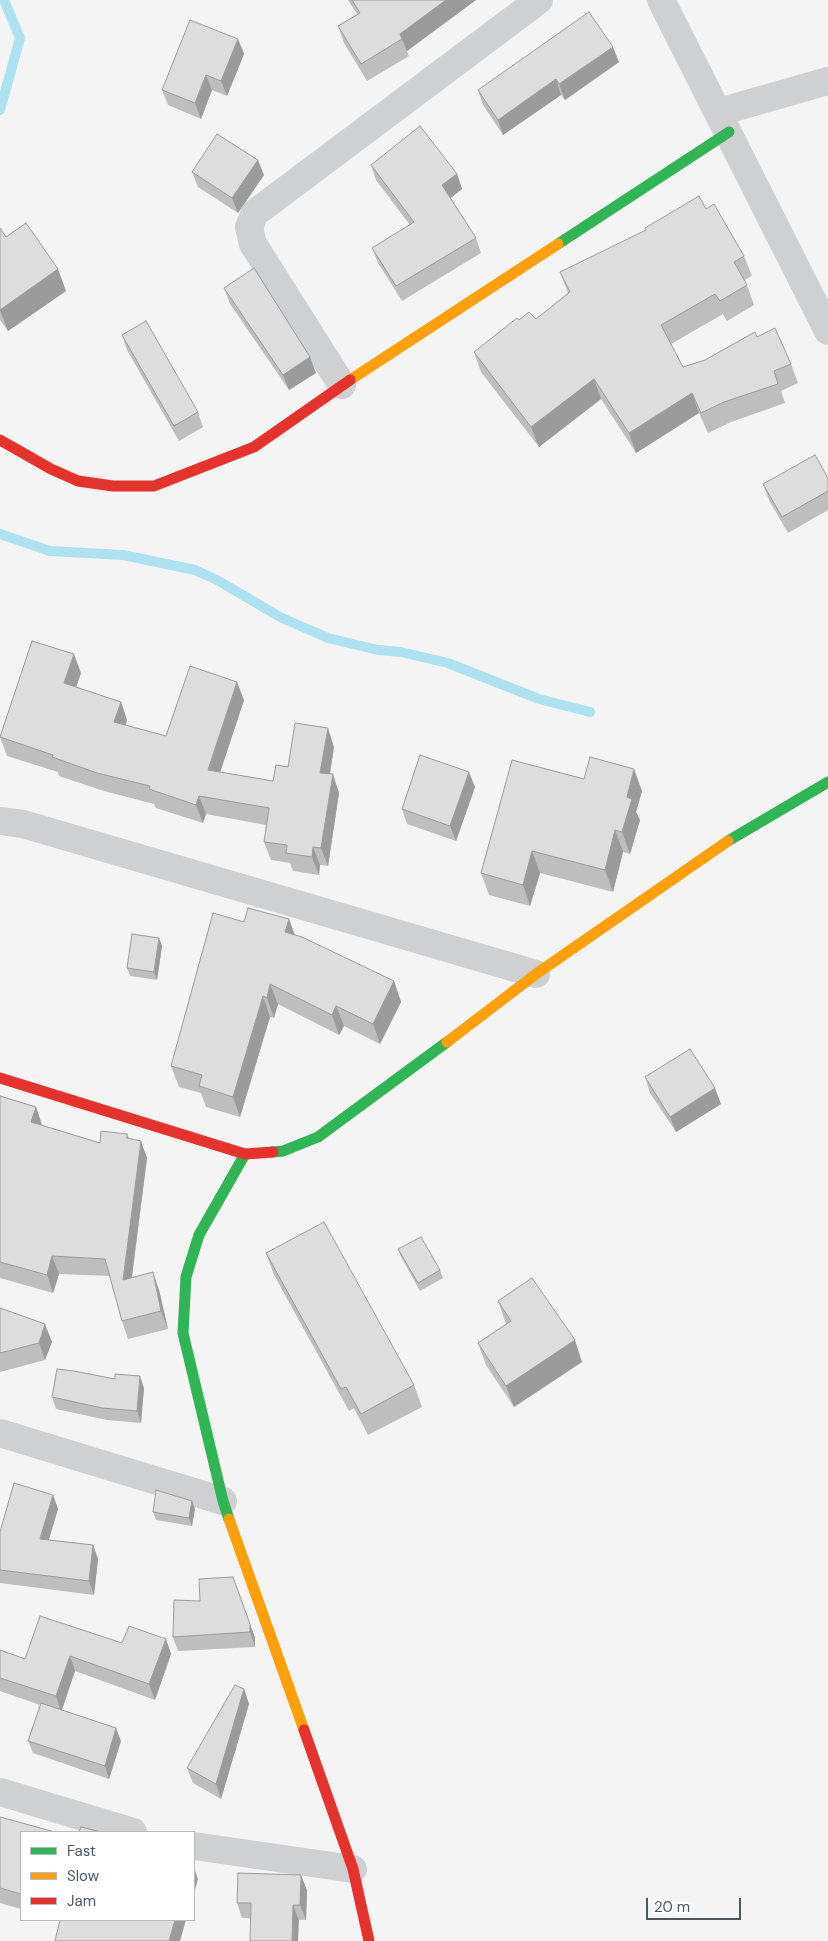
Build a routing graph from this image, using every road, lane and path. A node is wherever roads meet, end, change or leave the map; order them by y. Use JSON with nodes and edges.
{"nodes":[{"id":1,"x":539,"y":0,"type":"edge"},
{"id":2,"x":661,"y":0,"type":"edge"},
{"id":3,"x":828,"y":81,"type":"edge"},
{"id":4,"x":724,"y":122,"type":"junction"},
{"id":5,"x":828,"y":331,"type":"edge"},
{"id":6,"x":342,"y":385,"type":"junction"},
{"id":7,"x":0,"y":440,"type":"edge"},
{"id":8,"x":828,"y":782,"type":"edge"},
{"id":9,"x":0,"y":821,"type":"edge"},
{"id":10,"x":536,"y":974,"type":"junction"},
{"id":11,"x":0,"y":1078,"type":"edge"},
{"id":12,"x":245,"y":1154,"type":"junction"},
{"id":13,"x":0,"y":1433,"type":"edge"},
{"id":14,"x":223,"y":1502,"type":"junction"},
{"id":15,"x":0,"y":1792,"type":"edge"},
{"id":16,"x":130,"y":1831,"type":"edge"},
{"id":17,"x":195,"y":1846,"type":"edge"},
{"id":18,"x":353,"y":1869,"type":"junction"},
{"id":19,"x":369,"y":1941,"type":"edge"}],
"edges":[{"from":1,"to":6,"type":"street"},
{"from":2,"to":4,"type":"street"},
{"from":3,"to":4,"type":"street"},
{"from":4,"to":5,"type":"street"},
{"from":4,"to":6,"type":"street"},
{"from":6,"to":7,"type":"street"},
{"from":8,"to":10,"type":"street"},
{"from":9,"to":10,"type":"street"},
{"from":10,"to":12,"type":"street"},
{"from":11,"to":12,"type":"street"},
{"from":12,"to":14,"type":"street"},
{"from":13,"to":14,"type":"street"},
{"from":14,"to":18,"type":"street"},
{"from":15,"to":16,"type":"street"},
{"from":17,"to":18,"type":"street"},
{"from":18,"to":19,"type":"street"}]}
